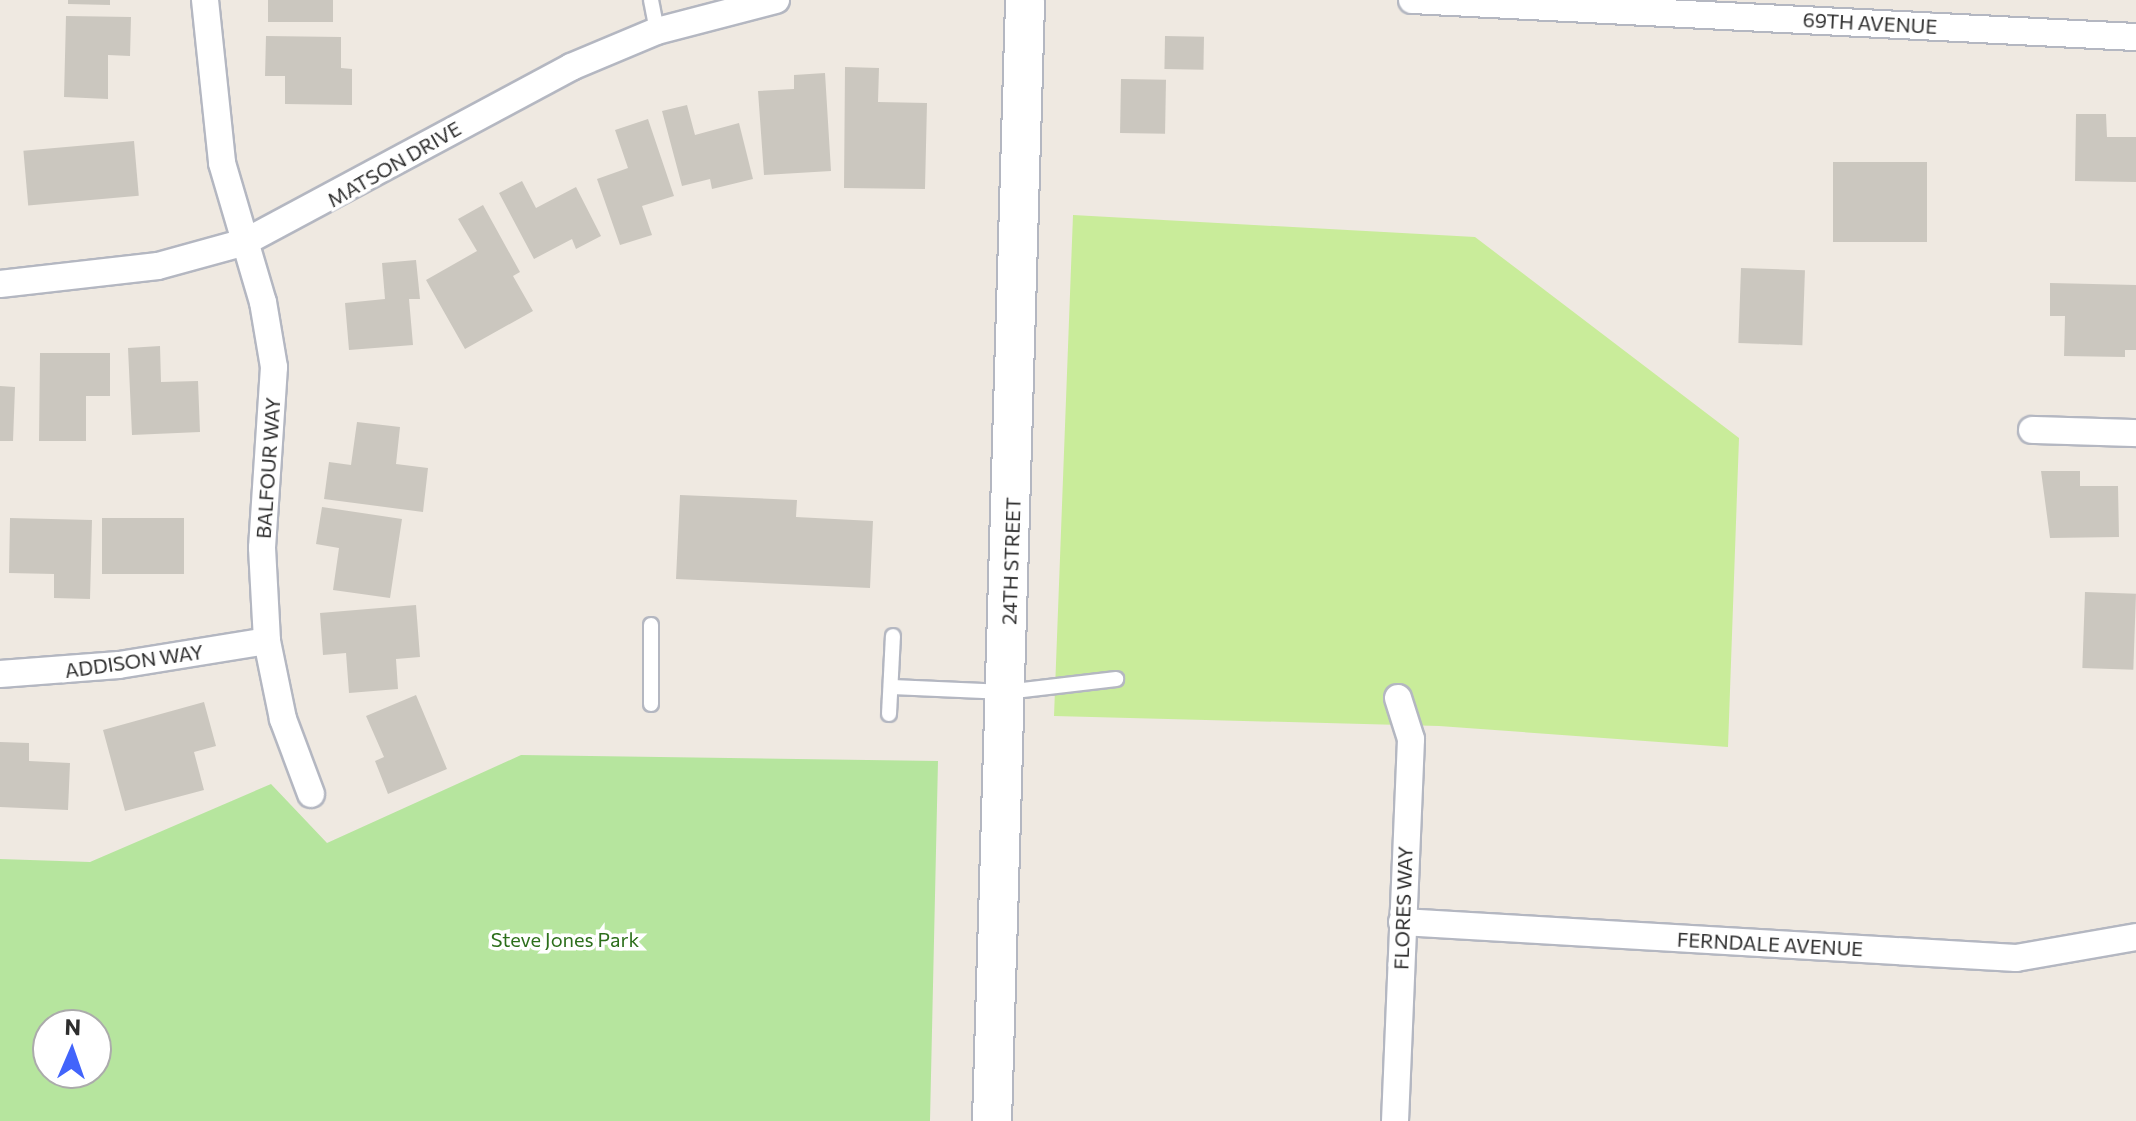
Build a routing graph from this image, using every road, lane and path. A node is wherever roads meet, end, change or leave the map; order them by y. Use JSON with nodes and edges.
{"nodes":[{"id":1,"x":205,"y":0,"type":"edge"},
{"id":2,"x":651,"y":0,"type":"edge"},
{"id":3,"x":776,"y":0,"type":"edge"},
{"id":4,"x":1025,"y":0,"type":"edge"},
{"id":5,"x":1412,"y":0,"type":"edge"},
{"id":6,"x":657,"y":31,"type":"junction"},
{"id":7,"x":2136,"y":37,"type":"edge"},
{"id":8,"x":245,"y":242,"type":"junction"},
{"id":9,"x":0,"y":284,"type":"edge"},
{"id":10,"x":2032,"y":430,"type":"dead end"},
{"id":11,"x":2136,"y":433,"type":"edge"},
{"id":12,"x":651,"y":625,"type":"dead end"},
{"id":13,"x":893,"y":636,"type":"dead end"},
{"id":14,"x":267,"y":641,"type":"junction"},
{"id":15,"x":0,"y":674,"type":"edge"},
{"id":16,"x":1116,"y":679,"type":"dead end"},
{"id":17,"x":892,"y":687,"type":"junction"},
{"id":18,"x":1006,"y":692,"type":"junction"},
{"id":19,"x":1398,"y":698,"type":"dead end"},
{"id":20,"x":651,"y":704,"type":"dead end"},
{"id":21,"x":889,"y":714,"type":"dead end"},
{"id":22,"x":311,"y":794,"type":"dead end"},
{"id":23,"x":1402,"y":922,"type":"junction"},
{"id":24,"x":2136,"y":937,"type":"edge"},
{"id":25,"x":992,"y":1121,"type":"edge"},
{"id":26,"x":1395,"y":1121,"type":"edge"}],
"edges":[{"from":1,"to":8,"type":"street","name":"BALFOUR WAY"},
{"from":2,"to":6,"type":"lane"},
{"from":3,"to":6,"type":"street","name":"MATSON DRIVE"},
{"from":4,"to":18,"type":"street","name":"24TH STREET"},
{"from":5,"to":7,"type":"street","name":"69TH AVENUE"},
{"from":6,"to":8,"type":"street","name":"MATSON DRIVE"},
{"from":8,"to":9,"type":"street","name":"MATSON DRIVE"},
{"from":8,"to":14,"type":"street","name":"BALFOUR WAY"},
{"from":10,"to":11,"type":"street"},
{"from":12,"to":20,"type":"lane"},
{"from":13,"to":17,"type":"lane"},
{"from":14,"to":15,"type":"street","name":"ADDISON WAY"},
{"from":14,"to":22,"type":"street","name":"BALFOUR WAY"},
{"from":16,"to":18,"type":"lane"},
{"from":17,"to":18,"type":"lane"},
{"from":17,"to":21,"type":"lane"},
{"from":18,"to":25,"type":"street","name":"24TH STREET"},
{"from":19,"to":23,"type":"street","name":"FLORES WAY"},
{"from":23,"to":24,"type":"street","name":"FERNDALE AVENUE"},
{"from":23,"to":26,"type":"street","name":"FLORES WAY"}]}
